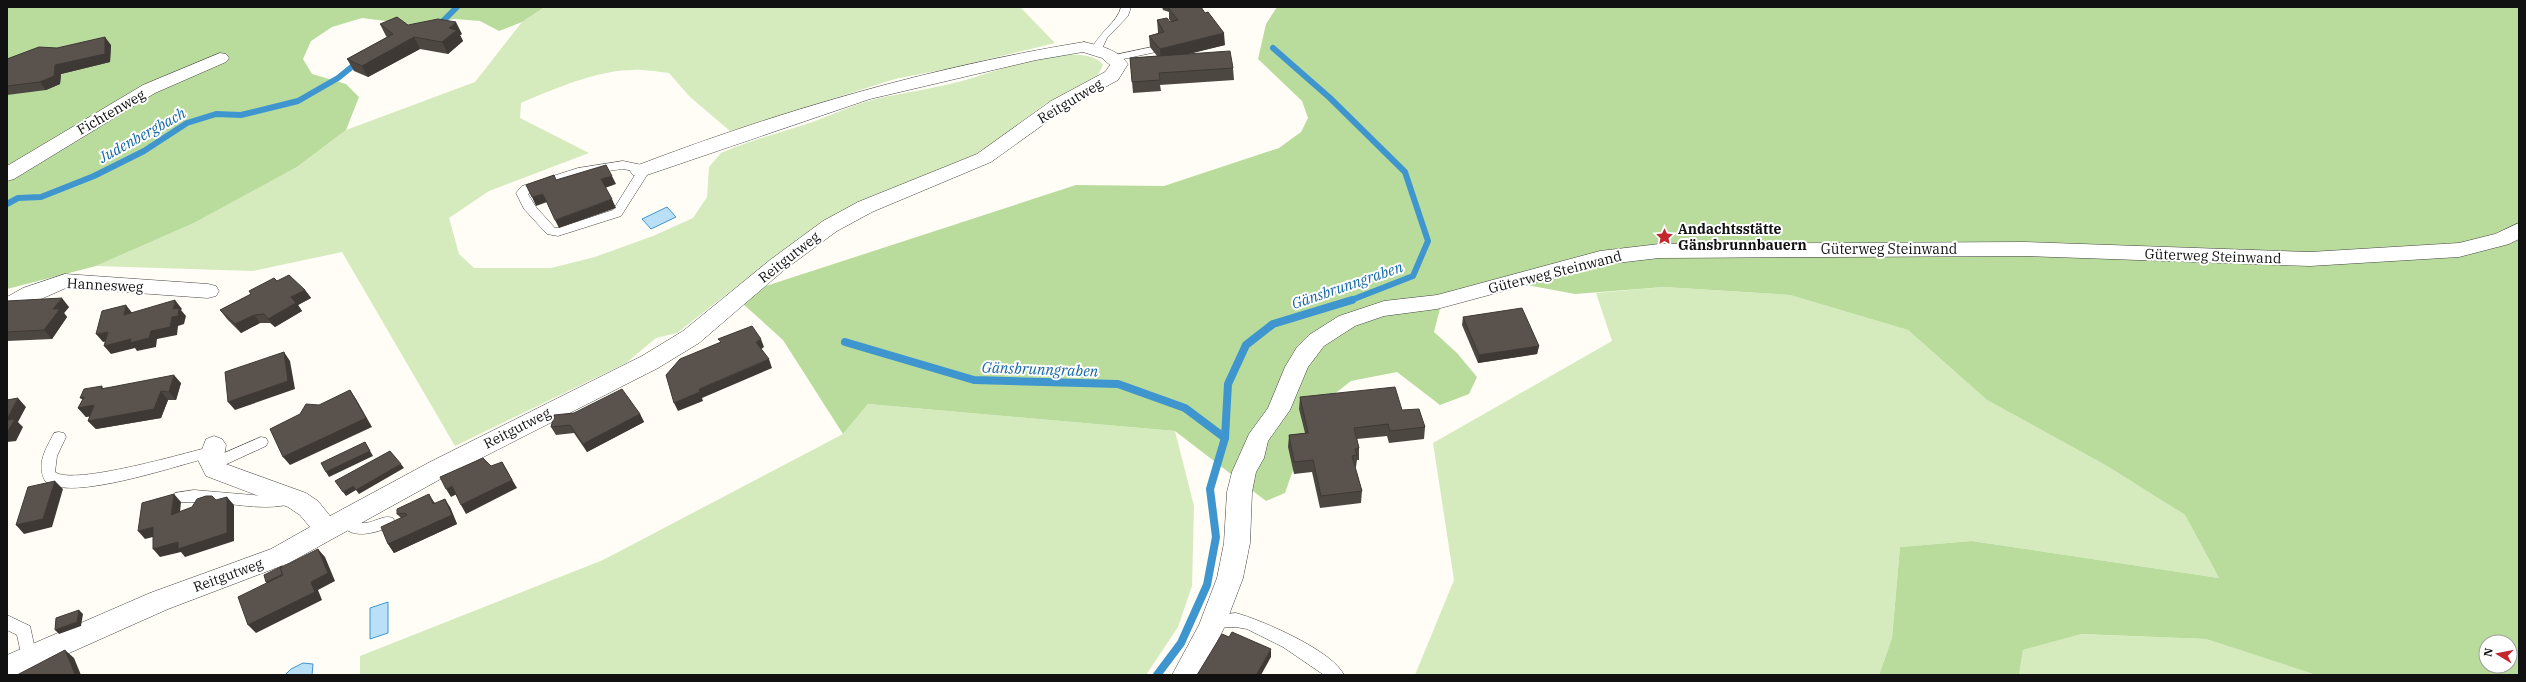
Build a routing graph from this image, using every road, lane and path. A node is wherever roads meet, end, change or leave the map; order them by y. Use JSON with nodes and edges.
{"nodes":[{"id":1,"x":1126,"y":7,"type":"edge"},
{"id":2,"x":1097,"y":50,"type":"junction"},
{"id":3,"x":1152,"y":50,"type":"edge"},
{"id":4,"x":220,"y":58,"type":"dead end"},
{"id":5,"x":1114,"y":58,"type":"junction"},
{"id":6,"x":640,"y":171,"type":"junction"},
{"id":7,"x":7,"y":175,"type":"edge"},
{"id":8,"x":2519,"y":230,"type":"edge"},
{"id":9,"x":208,"y":291,"type":"dead end"},
{"id":10,"x":7,"y":306,"type":"edge"},
{"id":11,"x":60,"y":437,"type":"dead end"},
{"id":12,"x":261,"y":442,"type":"dead end"},
{"id":13,"x":212,"y":454,"type":"junction"},
{"id":14,"x":180,"y":497,"type":"dead end"},
{"id":15,"x":293,"y":498,"type":"junction"},
{"id":16,"x":388,"y":522,"type":"edge"},
{"id":17,"x":336,"y":525,"type":"junction"},
{"id":18,"x":1214,"y":621,"type":"junction"},
{"id":19,"x":7,"y":622,"type":"edge"},
{"id":20,"x":29,"y":658,"type":"junction"},
{"id":21,"x":7,"y":668,"type":"edge"},
{"id":22,"x":1186,"y":675,"type":"edge"},
{"id":23,"x":1336,"y":675,"type":"edge"}],
"edges":[{"from":1,"to":2,"type":"lane"},
{"from":2,"to":5,"type":"street"},
{"from":2,"to":6,"type":"street"},
{"from":3,"to":5,"type":"lane"},
{"from":4,"to":7,"type":"street","name":"Fichtenweg"},
{"from":5,"to":17,"type":"street","name":"Reitgutweg"},
{"from":6,"to":6,"type":"lane"},
{"from":8,"to":18,"type":"street","name":"Güterweg Steinwand"},
{"from":9,"to":10,"type":"street","name":"Hannesweg"},
{"from":11,"to":13,"type":"lane"},
{"from":12,"to":13,"type":"lane"},
{"from":13,"to":15,"type":"street"},
{"from":14,"to":15,"type":"lane"},
{"from":15,"to":17,"type":"street"},
{"from":16,"to":17,"type":"lane"},
{"from":17,"to":20,"type":"street","name":"Reitgutweg"},
{"from":18,"to":22,"type":"street","name":"Güterweg Steinwand"},
{"from":18,"to":23,"type":"lane"},
{"from":19,"to":20,"type":"lane"},
{"from":20,"to":21,"type":"street","name":"Reitgutweg"}]}
